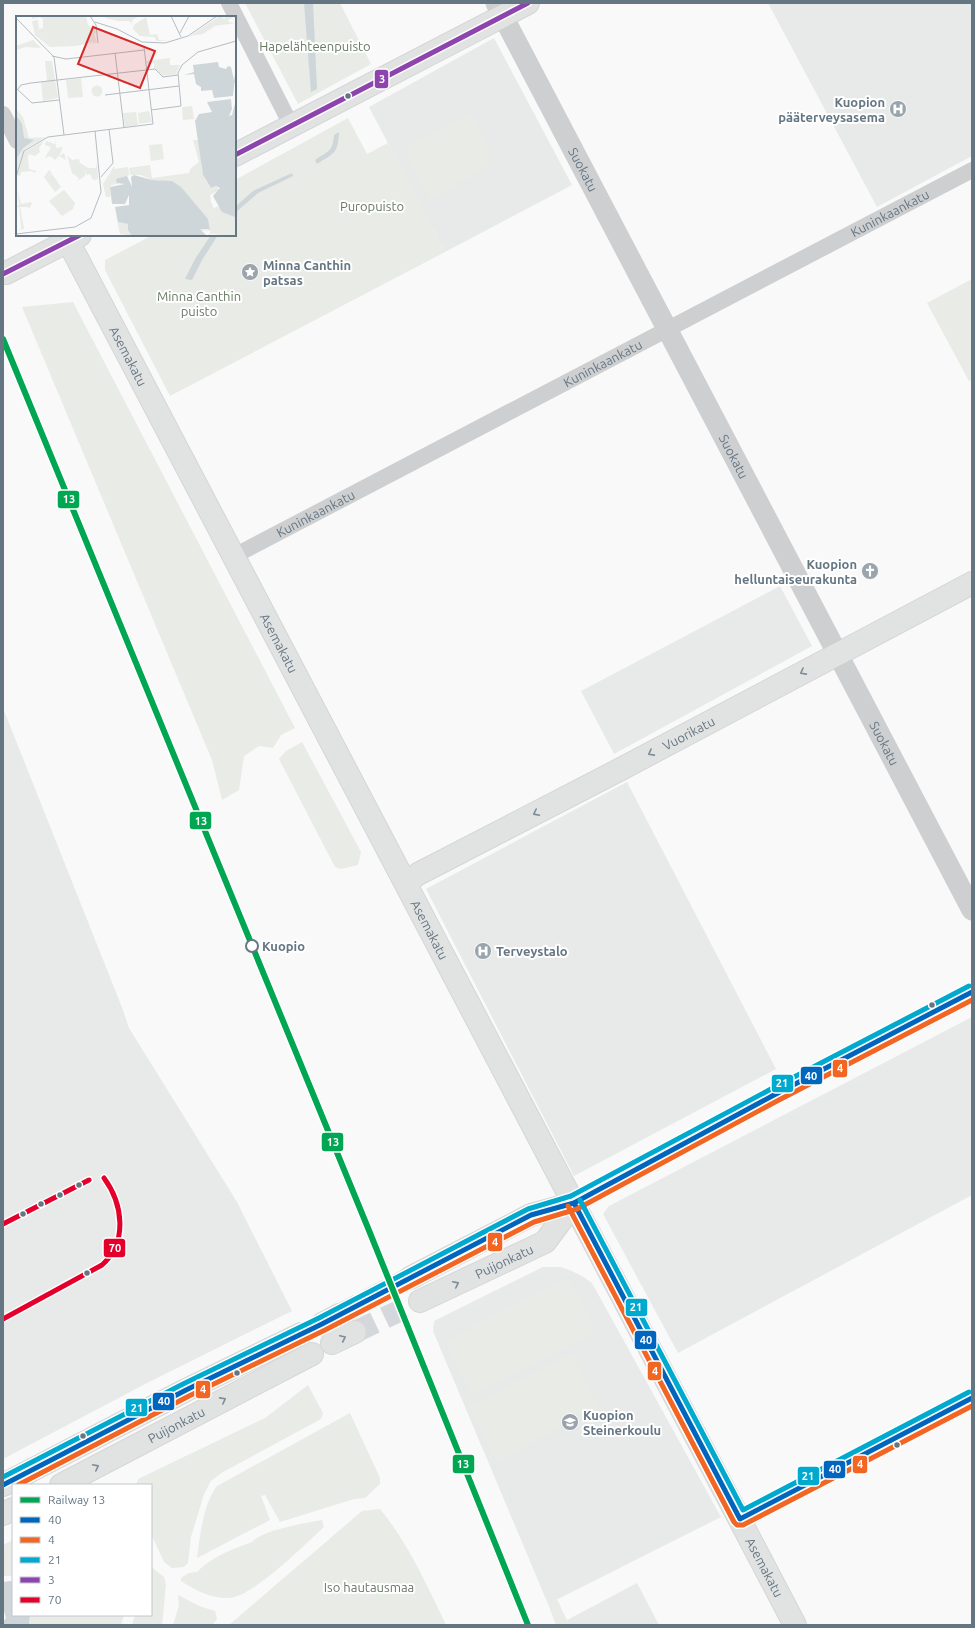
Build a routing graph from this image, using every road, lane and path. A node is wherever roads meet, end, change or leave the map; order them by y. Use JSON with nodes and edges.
{"nodes":[{"id":1,"x":229,"y":3,"type":"edge"},
{"id":2,"x":528,"y":3,"type":"edge"},
{"id":3,"x":499,"y":10,"type":"edge"},
{"id":4,"x":236,"y":16,"type":"edge"},
{"id":5,"x":236,"y":17,"type":"edge"},
{"id":6,"x":3,"y":114,"type":"edge"},
{"id":7,"x":291,"y":125,"type":"junction"},
{"id":8,"x":16,"y":139,"type":"edge"},
{"id":9,"x":236,"y":154,"type":"edge"},
{"id":10,"x":972,"y":170,"type":"edge"},
{"id":11,"x":71,"y":237,"type":"edge"},
{"id":12,"x":6,"y":273,"type":"dead end"},
{"id":13,"x":667,"y":329,"type":"junction"},
{"id":14,"x":234,"y":556,"type":"junction"},
{"id":15,"x":972,"y":583,"type":"edge"},
{"id":16,"x":837,"y":654,"type":"junction"},
{"id":17,"x":406,"y":883,"type":"junction"},
{"id":18,"x":972,"y":910,"type":"edge"},
{"id":19,"x":972,"y":992,"type":"edge"},
{"id":20,"x":574,"y":1203,"type":"junction"},
{"id":21,"x":410,"y":1278,"type":"tunnel mouth"},
{"id":22,"x":420,"y":1301,"type":"tunnel mouth"},
{"id":23,"x":354,"y":1332,"type":"tunnel mouth"},
{"id":24,"x":302,"y":1334,"type":"dead end"},
{"id":25,"x":332,"y":1343,"type":"dead end"},
{"id":26,"x":312,"y":1354,"type":"dead end"},
{"id":27,"x":972,"y":1398,"type":"edge"},
{"id":28,"x":63,"y":1484,"type":"edge"},
{"id":29,"x":3,"y":1486,"type":"edge"},
{"id":30,"x":12,"y":1510,"type":"edge"},
{"id":31,"x":3,"y":1514,"type":"edge"},
{"id":32,"x":740,"y":1519,"type":"junction"},
{"id":33,"x":795,"y":1625,"type":"edge"}],
"edges":[{"from":1,"to":4,"type":"street"},
{"from":2,"to":3,"type":"main road"},
{"from":3,"to":7,"type":"main road"},
{"from":3,"to":13,"type":"street","name":"Suokatu"},
{"from":5,"to":7,"type":"street"},
{"from":6,"to":8,"type":"street"},
{"from":7,"to":9,"type":"main road"},
{"from":10,"to":13,"type":"street","name":"Kuninkaankatu"},
{"from":11,"to":12,"type":"main road"},
{"from":11,"to":14,"type":"main road","name":"Asemakatu"},
{"from":13,"to":14,"type":"street","name":"Kuninkaankatu"},
{"from":13,"to":16,"type":"street","name":"Suokatu"},
{"from":14,"to":17,"type":"main road","name":"Asemakatu"},
{"from":15,"to":16,"type":"main road","name":"Vuorikatu"},
{"from":16,"to":17,"type":"main road","name":"Vuorikatu","one_way":true},
{"from":16,"to":18,"type":"street","name":"Suokatu"},
{"from":17,"to":20,"type":"main road","name":"Asemakatu"},
{"from":19,"to":20,"type":"street","name":"Puijonkatu"},
{"from":20,"to":21,"type":"main road","name":"Puijonkatu"},
{"from":22,"to":20,"type":"main road","name":"Puijonkatu","one_way":true},
{"from":20,"to":32,"type":"main road","name":"Asemakatu"},
{"from":25,"to":23,"type":"main road","one_way":true},
{"from":24,"to":29,"type":"main road","name":"Puijonkatu"},
{"from":28,"to":26,"type":"main road","name":"Puijonkatu","one_way":true},
{"from":27,"to":32,"type":"street"},
{"from":30,"to":31,"type":"main road"},
{"from":32,"to":33,"type":"main road","name":"Asemakatu"}]}
